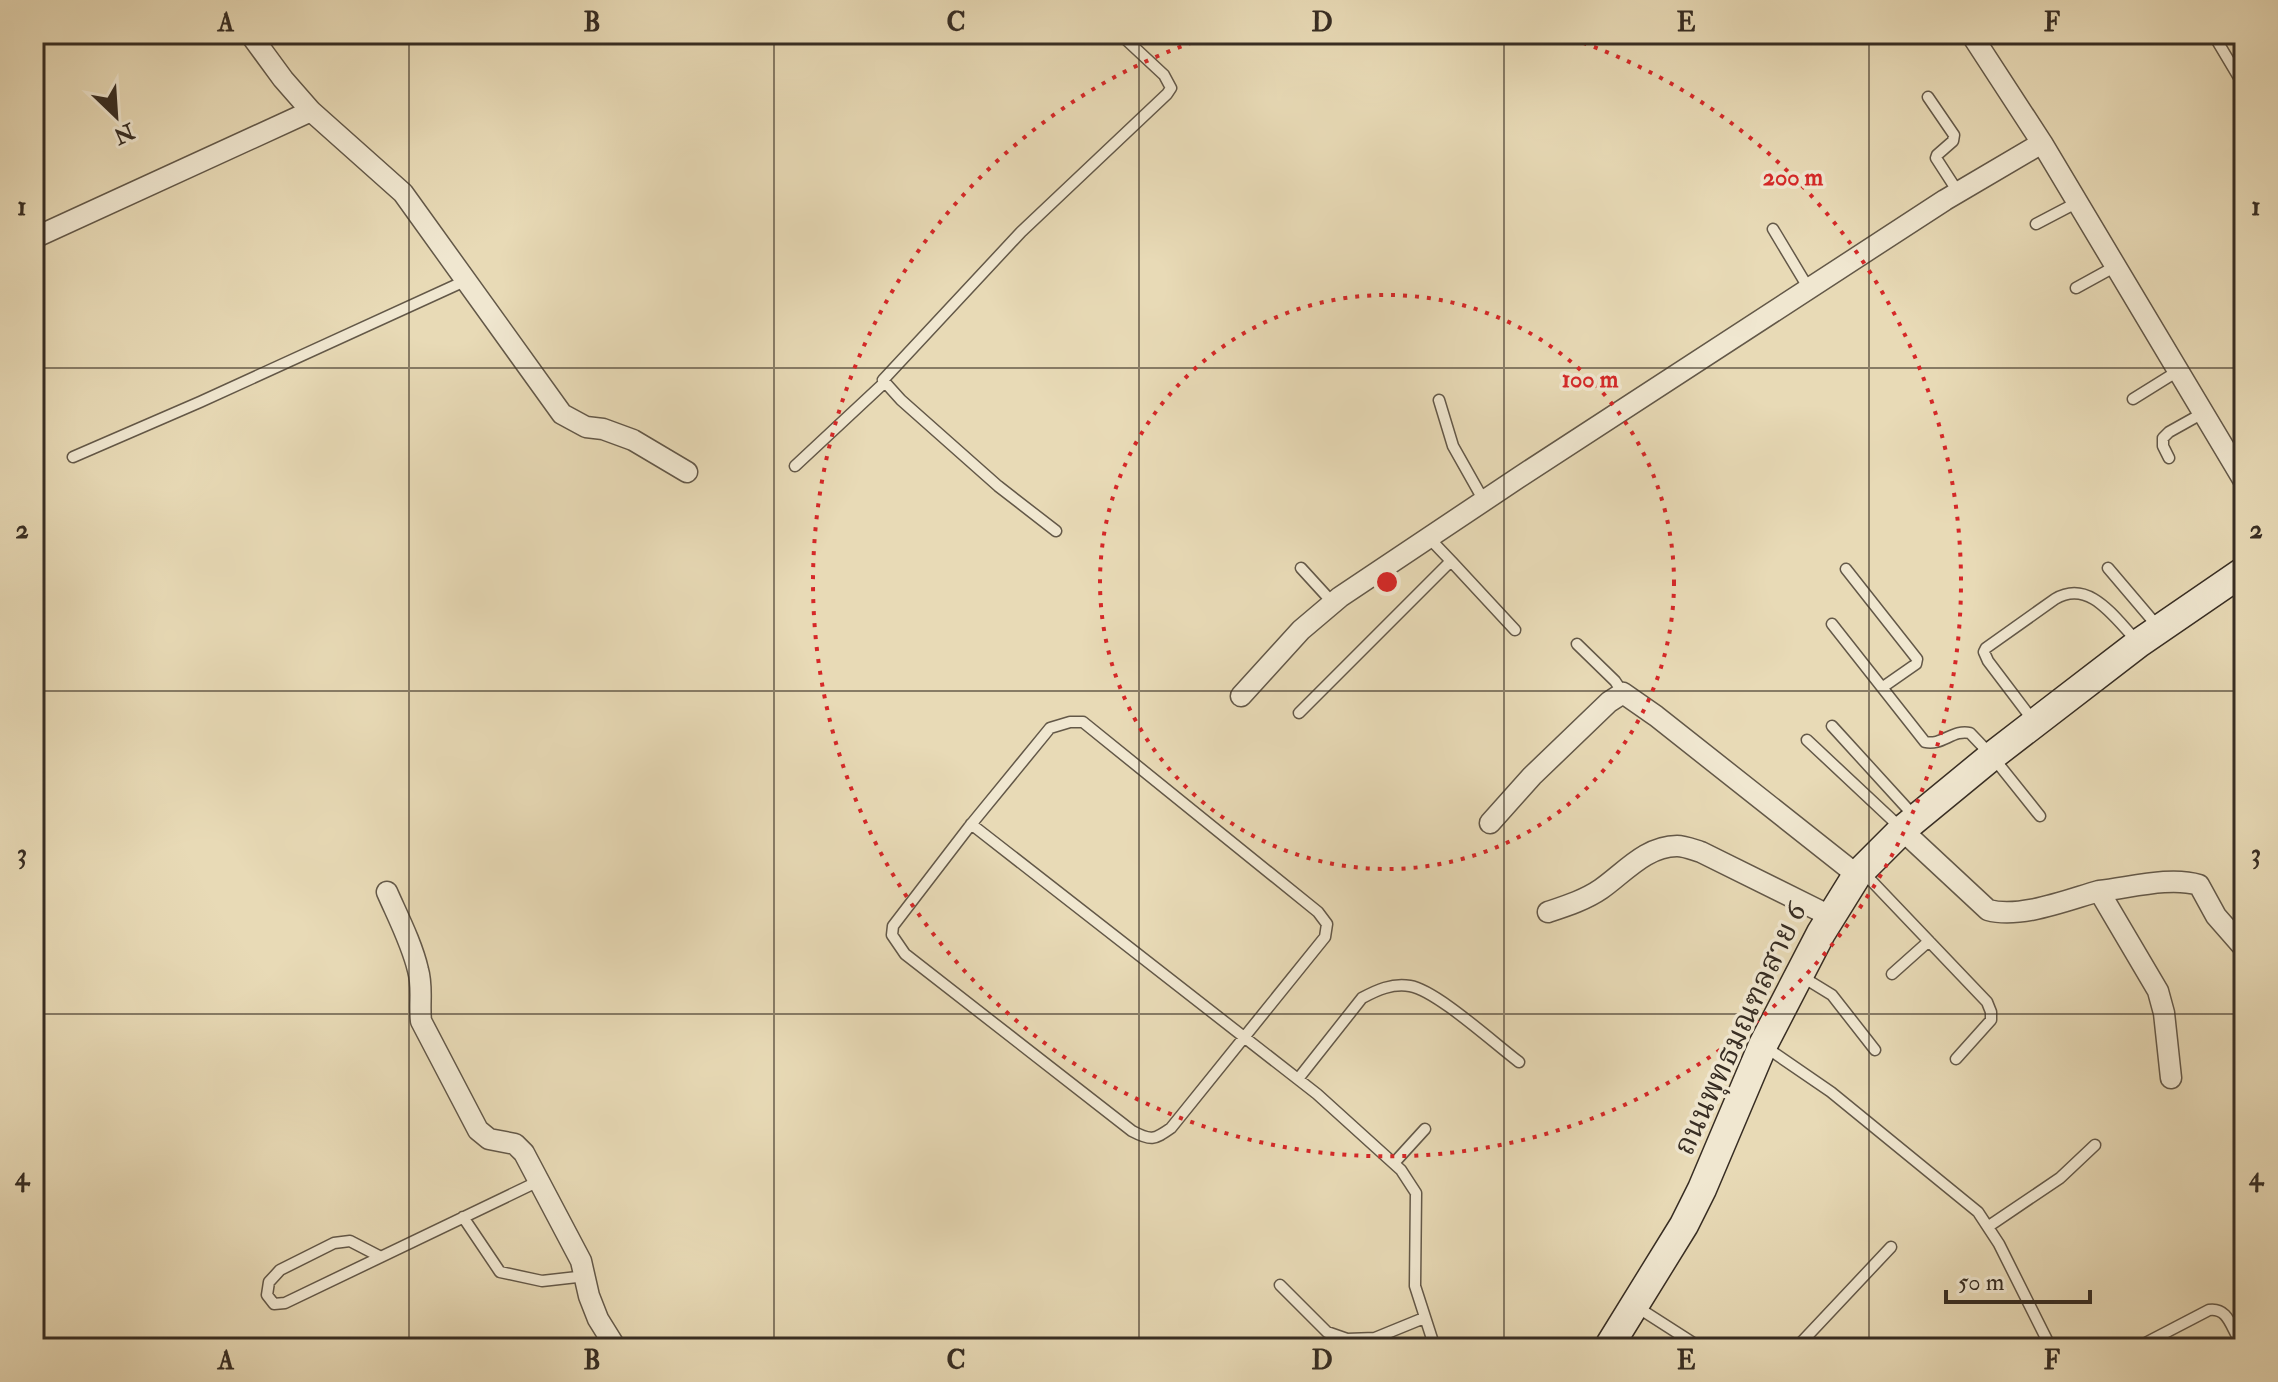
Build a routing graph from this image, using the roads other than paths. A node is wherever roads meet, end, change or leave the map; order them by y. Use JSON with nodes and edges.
{"nodes":[{"id":1,"x":250,"y":34,"type":"edge"},
{"id":2,"x":1120,"y":34,"type":"edge"},
{"id":3,"x":1971,"y":34,"type":"edge"},
{"id":4,"x":2213,"y":34,"type":"edge"},
{"id":5,"x":2244,"y":86,"type":"edge"},
{"id":6,"x":1928,"y":97,"type":"dead end"},
{"id":7,"x":311,"y":111,"type":"junction"},
{"id":8,"x":2042,"y":143,"type":"junction"},
{"id":9,"x":1958,"y":192,"type":"junction"},
{"id":10,"x":2078,"y":202,"type":"junction"},
{"id":11,"x":2036,"y":224,"type":"dead end"},
{"id":12,"x":1773,"y":229,"type":"dead end"},
{"id":13,"x":34,"y":238,"type":"edge"},
{"id":14,"x":2116,"y":266,"type":"junction"},
{"id":15,"x":467,"y":280,"type":"junction"},
{"id":16,"x":2076,"y":288,"type":"dead end"},
{"id":17,"x":1809,"y":289,"type":"junction"},
{"id":18,"x":2178,"y":371,"type":"junction"},
{"id":19,"x":884,"y":383,"type":"junction"},
{"id":20,"x":2133,"y":399,"type":"dead end"},
{"id":21,"x":1439,"y":400,"type":"dead end"},
{"id":22,"x":2203,"y":413,"type":"junction"},
{"id":23,"x":73,"y":457,"type":"dead end"},
{"id":24,"x":2169,"y":458,"type":"dead end"},
{"id":25,"x":795,"y":466,"type":"dead end"},
{"id":26,"x":687,"y":472,"type":"dead end"},
{"id":27,"x":2244,"y":481,"type":"edge"},
{"id":28,"x":1484,"y":501,"type":"junction"},
{"id":29,"x":1056,"y":531,"type":"dead end"},
{"id":30,"x":1430,"y":539,"type":"junction"},
{"id":31,"x":1451,"y":561,"type":"junction"},
{"id":32,"x":1301,"y":568,"type":"dead end"},
{"id":33,"x":2108,"y":568,"type":"dead end"},
{"id":34,"x":1846,"y":569,"type":"dead end"},
{"id":35,"x":2244,"y":571,"type":"edge"},
{"id":36,"x":1333,"y":603,"type":"junction"},
{"id":37,"x":1832,"y":624,"type":"dead end"},
{"id":38,"x":1515,"y":630,"type":"dead end"},
{"id":39,"x":2150,"y":636,"type":"junction"},
{"id":40,"x":1577,"y":644,"type":"dead end"},
{"id":41,"x":1883,"y":687,"type":"junction"},
{"id":42,"x":1623,"y":693,"type":"junction"},
{"id":43,"x":1241,"y":696,"type":"dead end"},
{"id":44,"x":1299,"y":713,"type":"dead end"},
{"id":45,"x":2035,"y":724,"type":"junction"},
{"id":46,"x":1832,"y":726,"type":"dead end"},
{"id":47,"x":1807,"y":740,"type":"dead end"},
{"id":48,"x":1992,"y":756,"type":"junction"},
{"id":49,"x":2040,"y":816,"type":"dead end"},
{"id":50,"x":1490,"y":823,"type":"dead end"},
{"id":51,"x":971,"y":824,"type":"junction"},
{"id":52,"x":1909,"y":824,"type":"junction"},
{"id":53,"x":1859,"y":873,"type":"junction"},
{"id":54,"x":2099,"y":891,"type":"junction"},
{"id":55,"x":387,"y":892,"type":"dead end"},
{"id":56,"x":1548,"y":912,"type":"dead end"},
{"id":57,"x":1825,"y":924,"type":"junction"},
{"id":58,"x":1929,"y":941,"type":"junction"},
{"id":59,"x":2244,"y":948,"type":"edge"},
{"id":60,"x":1800,"y":973,"type":"junction"},
{"id":61,"x":1892,"y":974,"type":"dead end"},
{"id":62,"x":1243,"y":1037,"type":"junction"},
{"id":63,"x":1763,"y":1045,"type":"junction"},
{"id":64,"x":1875,"y":1050,"type":"dead end"},
{"id":65,"x":1956,"y":1059,"type":"dead end"},
{"id":66,"x":1519,"y":1062,"type":"dead end"},
{"id":67,"x":2171,"y":1078,"type":"dead end"},
{"id":68,"x":1298,"y":1079,"type":"junction"},
{"id":69,"x":1425,"y":1129,"type":"dead end"},
{"id":70,"x":2095,"y":1145,"type":"dead end"},
{"id":71,"x":1394,"y":1163,"type":"junction"},
{"id":72,"x":539,"y":1181,"type":"junction"},
{"id":73,"x":463,"y":1217,"type":"junction"},
{"id":74,"x":1989,"y":1226,"type":"junction"},
{"id":75,"x":1891,"y":1247,"type":"dead end"},
{"id":76,"x":379,"y":1256,"type":"junction"},
{"id":77,"x":586,"y":1276,"type":"junction"},
{"id":78,"x":1280,"y":1285,"type":"dead end"},
{"id":79,"x":1636,"y":1306,"type":"junction"},
{"id":80,"x":1424,"y":1318,"type":"junction"},
{"id":81,"x":1685,"y":1338,"type":"junction"},
{"id":82,"x":2244,"y":1346,"type":"edge"},
{"id":83,"x":616,"y":1348,"type":"edge"},
{"id":84,"x":1435,"y":1348,"type":"edge"},
{"id":85,"x":1608,"y":1348,"type":"edge"},
{"id":86,"x":1678,"y":1348,"type":"edge"},
{"id":87,"x":1701,"y":1348,"type":"edge"},
{"id":88,"x":1796,"y":1348,"type":"edge"},
{"id":89,"x":2051,"y":1348,"type":"edge"},
{"id":90,"x":2136,"y":1348,"type":"edge"}],
"edges":[{"from":1,"to":7,"type":"street"},
{"from":2,"to":19,"type":"lane"},
{"from":3,"to":8,"type":"street"},
{"from":4,"to":5,"type":"lane"},
{"from":6,"to":9,"type":"lane"},
{"from":7,"to":13,"type":"street"},
{"from":7,"to":15,"type":"street"},
{"from":8,"to":9,"type":"street"},
{"from":8,"to":10,"type":"street"},
{"from":9,"to":17,"type":"street"},
{"from":10,"to":11,"type":"lane"},
{"from":10,"to":14,"type":"street"},
{"from":12,"to":17,"type":"lane"},
{"from":14,"to":16,"type":"lane"},
{"from":14,"to":18,"type":"street"},
{"from":15,"to":23,"type":"lane"},
{"from":15,"to":26,"type":"street"},
{"from":17,"to":28,"type":"street"},
{"from":18,"to":20,"type":"lane"},
{"from":18,"to":22,"type":"street"},
{"from":19,"to":25,"type":"lane"},
{"from":19,"to":29,"type":"lane"},
{"from":21,"to":28,"type":"lane"},
{"from":22,"to":24,"type":"lane"},
{"from":22,"to":27,"type":"street"},
{"from":28,"to":30,"type":"street"},
{"from":30,"to":31,"type":"lane"},
{"from":30,"to":36,"type":"street"},
{"from":31,"to":38,"type":"lane"},
{"from":31,"to":44,"type":"lane"},
{"from":32,"to":36,"type":"lane"},
{"from":33,"to":39,"type":"lane"},
{"from":34,"to":41,"type":"lane"},
{"from":35,"to":39,"type":"main road","name":"ถนนพุทธมณฑลสาย 6"},
{"from":36,"to":43,"type":"street"},
{"from":37,"to":41,"type":"lane"},
{"from":39,"to":45,"type":"main road","name":"ถนนพุทธมณฑลสาย 6"},
{"from":39,"to":45,"type":"lane"},
{"from":40,"to":42,"type":"lane"},
{"from":41,"to":48,"type":"lane"},
{"from":42,"to":50,"type":"street"},
{"from":42,"to":53,"type":"street"},
{"from":45,"to":48,"type":"main road","name":"ถนนพุทธมณฑลสาย 6"},
{"from":46,"to":52,"type":"lane"},
{"from":47,"to":52,"type":"lane"},
{"from":48,"to":49,"type":"lane"},
{"from":48,"to":52,"type":"main road","name":"ถนนพุทธมณฑลสาย 6"},
{"from":51,"to":62,"type":"lane"},
{"from":51,"to":62,"type":"lane"},
{"from":51,"to":62,"type":"lane"},
{"from":52,"to":53,"type":"main road","name":"ถนนพุทธมณฑลสาย 6"},
{"from":52,"to":54,"type":"street"},
{"from":53,"to":57,"type":"main road","name":"ถนนพุทธมณฑลสาย 6"},
{"from":53,"to":58,"type":"lane"},
{"from":54,"to":59,"type":"street"},
{"from":54,"to":67,"type":"street"},
{"from":55,"to":72,"type":"street"},
{"from":56,"to":57,"type":"street"},
{"from":57,"to":60,"type":"main road","name":"ถนนพุทธมณฑลสาย 6"},
{"from":58,"to":61,"type":"lane"},
{"from":58,"to":65,"type":"lane"},
{"from":60,"to":63,"type":"main road","name":"ถนนพุทธมณฑลสาย 6"},
{"from":60,"to":64,"type":"lane"},
{"from":62,"to":68,"type":"lane"},
{"from":63,"to":74,"type":"lane"},
{"from":63,"to":79,"type":"main road","name":"ถนนพุทธมณฑลสาย 6"},
{"from":66,"to":68,"type":"lane"},
{"from":68,"to":71,"type":"lane"},
{"from":69,"to":71,"type":"lane"},
{"from":70,"to":74,"type":"lane"},
{"from":71,"to":80,"type":"lane"},
{"from":72,"to":73,"type":"lane"},
{"from":72,"to":77,"type":"street"},
{"from":73,"to":76,"type":"lane"},
{"from":73,"to":77,"type":"lane"},
{"from":74,"to":89,"type":"lane"},
{"from":75,"to":88,"type":"lane"},
{"from":76,"to":76,"type":"lane"},
{"from":77,"to":83,"type":"street"},
{"from":78,"to":80,"type":"lane"},
{"from":79,"to":81,"type":"lane"},
{"from":79,"to":85,"type":"main road","name":"ถนนพุทธมณฑลสาย 6"},
{"from":80,"to":84,"type":"lane"},
{"from":81,"to":86,"type":"lane"},
{"from":81,"to":87,"type":"lane"},
{"from":82,"to":90,"type":"lane"}]}
